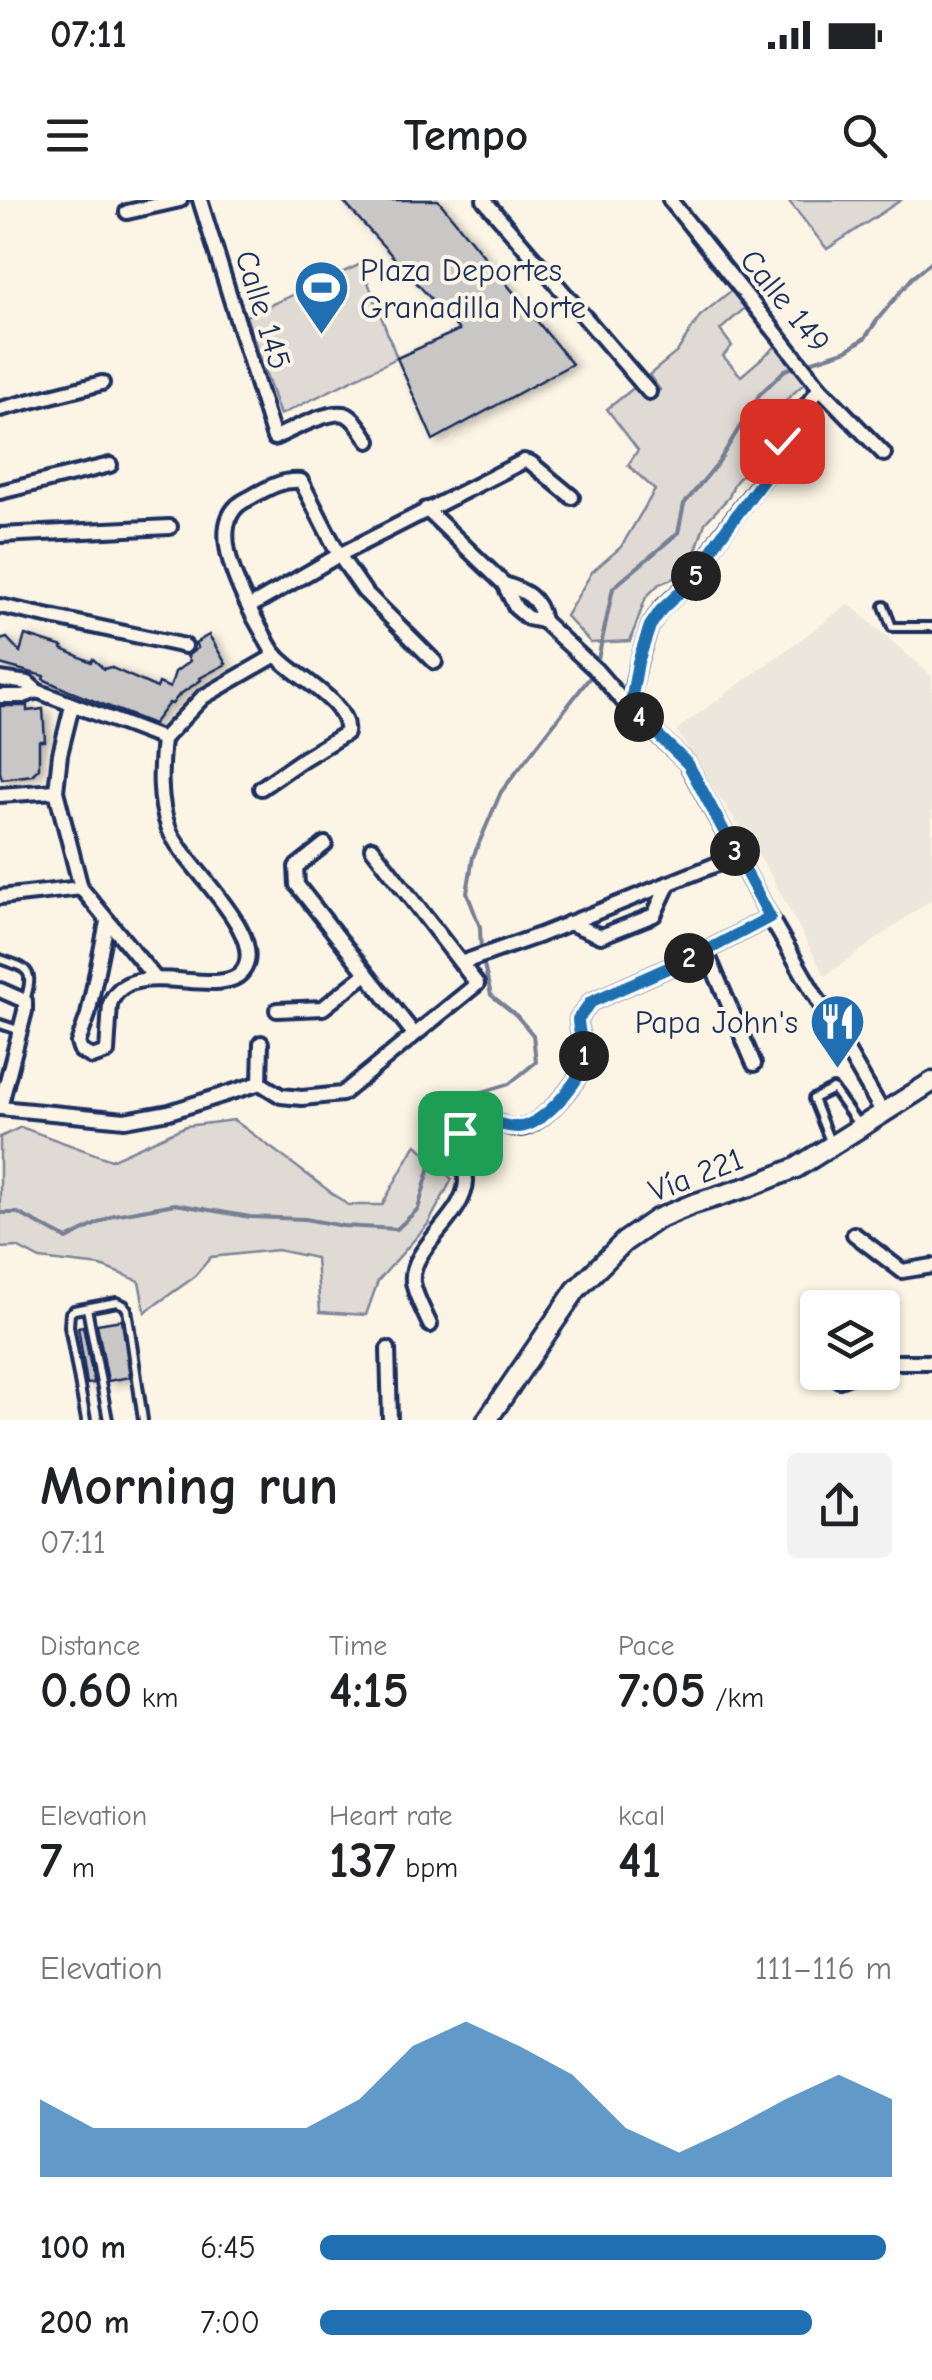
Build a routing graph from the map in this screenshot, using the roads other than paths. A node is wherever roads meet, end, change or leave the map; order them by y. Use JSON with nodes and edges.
{"nodes":[{"id":1,"x":180,"y":200,"type":"edge"},
{"id":2,"x":200,"y":200,"type":"edge"},
{"id":3,"x":484,"y":200,"type":"edge"},
{"id":4,"x":670,"y":200,"type":"edge"},
{"id":5,"x":127,"y":212,"type":"dead end"},
{"id":6,"x":102,"y":383,"type":"dead end"},
{"id":7,"x":820,"y":388,"type":"junction"},
{"id":8,"x":648,"y":392,"type":"dead end"},
{"id":9,"x":0,"y":409,"type":"edge"},
{"id":10,"x":369,"y":441,"type":"dead end"},
{"id":11,"x":884,"y":454,"type":"dead end"},
{"id":12,"x":110,"y":465,"type":"dead end"},
{"id":13,"x":0,"y":492,"type":"edge"},
{"id":14,"x":572,"y":498,"type":"dead end"},
{"id":15,"x":426,"y":509,"type":"junction"},
{"id":16,"x":170,"y":527,"type":"dead end"},
{"id":17,"x":0,"y":535,"type":"edge"},
{"id":18,"x":340,"y":555,"type":"junction"},
{"id":19,"x":0,"y":606,"type":"edge"},
{"id":20,"x":884,"y":606,"type":"dead end"},
{"id":21,"x":248,"y":607,"type":"junction"},
{"id":22,"x":932,"y":627,"type":"edge"},
{"id":23,"x":185,"y":646,"type":"dead end"},
{"id":24,"x":276,"y":656,"type":"junction"},
{"id":25,"x":436,"y":662,"type":"dead end"},
{"id":26,"x":0,"y":679,"type":"edge"},
{"id":27,"x":36,"y":691,"type":"junction"},
{"id":28,"x":0,"y":696,"type":"edge"},
{"id":29,"x":72,"y":706,"type":"junction"},
{"id":30,"x":630,"y":708,"type":"junction"},
{"id":31,"x":163,"y":739,"type":"junction"},
{"id":32,"x":261,"y":788,"type":"dead end"},
{"id":33,"x":56,"y":792,"type":"junction"},
{"id":34,"x":0,"y":795,"type":"edge"},
{"id":35,"x":324,"y":844,"type":"dead end"},
{"id":36,"x":372,"y":848,"type":"dead end"},
{"id":37,"x":737,"y":856,"type":"junction"},
{"id":38,"x":670,"y":883,"type":"junction"},
{"id":39,"x":81,"y":888,"type":"junction"},
{"id":40,"x":0,"y":897,"type":"edge"},
{"id":41,"x":770,"y":917,"type":"junction"},
{"id":42,"x":107,"y":922,"type":"junction"},
{"id":43,"x":570,"y":923,"type":"junction"},
{"id":44,"x":706,"y":951,"type":"junction"},
{"id":45,"x":0,"y":960,"type":"edge"},
{"id":46,"x":461,"y":963,"type":"junction"},
{"id":47,"x":366,"y":974,"type":"junction"},
{"id":48,"x":154,"y":978,"type":"junction"},
{"id":49,"x":0,"y":990,"type":"edge"},
{"id":50,"x":25,"y":1001,"type":"junction"},
{"id":51,"x":277,"y":1010,"type":"dead end"},
{"id":52,"x":0,"y":1024,"type":"edge"},
{"id":53,"x":20,"y":1031,"type":"junction"},
{"id":54,"x":414,"y":1034,"type":"junction"},
{"id":55,"x":260,"y":1043,"type":"dead end"},
{"id":56,"x":754,"y":1064,"type":"dead end"},
{"id":57,"x":932,"y":1082,"type":"edge"},
{"id":58,"x":260,"y":1084,"type":"junction"},
{"id":59,"x":883,"y":1114,"type":"junction"},
{"id":60,"x":860,"y":1128,"type":"junction"},
{"id":61,"x":832,"y":1146,"type":"junction"},
{"id":62,"x":854,"y":1234,"type":"dead end"},
{"id":63,"x":932,"y":1266,"type":"edge"},
{"id":64,"x":86,"y":1308,"type":"junction"},
{"id":65,"x":430,"y":1325,"type":"dead end"},
{"id":66,"x":388,"y":1348,"type":"dead end"},
{"id":67,"x":900,"y":1362,"type":"edge"},
{"id":68,"x":932,"y":1362,"type":"edge"},
{"id":69,"x":86,"y":1420,"type":"edge"},
{"id":70,"x":108,"y":1420,"type":"edge"},
{"id":71,"x":143,"y":1420,"type":"edge"},
{"id":72,"x":390,"y":1420,"type":"edge"},
{"id":73,"x":487,"y":1420,"type":"edge"}],
"edges":[{"from":1,"to":5,"type":"street"},
{"from":2,"to":10,"type":"street","name":"Calle 145"},
{"from":3,"to":8,"type":"street"},
{"from":4,"to":7,"type":"street","name":"Calle 149"},
{"from":6,"to":9,"type":"street"},
{"from":7,"to":11,"type":"street","name":"Calle 149"},
{"from":7,"to":30,"type":"street"},
{"from":12,"to":13,"type":"street"},
{"from":14,"to":15,"type":"street"},
{"from":15,"to":18,"type":"street"},
{"from":15,"to":30,"type":"street"},
{"from":16,"to":17,"type":"street"},
{"from":18,"to":21,"type":"street"},
{"from":18,"to":21,"type":"street"},
{"from":18,"to":25,"type":"street"},
{"from":19,"to":23,"type":"street"},
{"from":20,"to":22,"type":"lane"},
{"from":21,"to":24,"type":"street"},
{"from":24,"to":31,"type":"street"},
{"from":24,"to":32,"type":"street"},
{"from":26,"to":27,"type":"street"},
{"from":27,"to":28,"type":"street"},
{"from":27,"to":29,"type":"street"},
{"from":29,"to":31,"type":"street"},
{"from":29,"to":33,"type":"street"},
{"from":30,"to":37,"type":"street"},
{"from":31,"to":48,"type":"street"},
{"from":33,"to":34,"type":"street"},
{"from":33,"to":39,"type":"street"},
{"from":35,"to":47,"type":"street"},
{"from":36,"to":46,"type":"street"},
{"from":37,"to":38,"type":"street"},
{"from":37,"to":41,"type":"street"},
{"from":38,"to":43,"type":"street"},
{"from":38,"to":43,"type":"street"},
{"from":39,"to":40,"type":"street"},
{"from":39,"to":42,"type":"street"},
{"from":41,"to":44,"type":"street"},
{"from":41,"to":59,"type":"street"},
{"from":42,"to":48,"type":"street"},
{"from":42,"to":48,"type":"street"},
{"from":43,"to":46,"type":"street"},
{"from":44,"to":56,"type":"street"},
{"from":44,"to":65,"type":"street"},
{"from":45,"to":50,"type":"lane"},
{"from":46,"to":54,"type":"street"},
{"from":47,"to":51,"type":"street"},
{"from":47,"to":54,"type":"street"},
{"from":49,"to":50,"type":"street"},
{"from":50,"to":53,"type":"street"},
{"from":52,"to":53,"type":"lane"},
{"from":53,"to":58,"type":"street"},
{"from":54,"to":58,"type":"street"},
{"from":55,"to":58,"type":"street"},
{"from":57,"to":59,"type":"main road","name":"Vía 221"},
{"from":59,"to":60,"type":"main road","name":"Vía 221"},
{"from":60,"to":61,"type":"main road","name":"Vía 221"},
{"from":60,"to":61,"type":"lane"},
{"from":61,"to":73,"type":"main road","name":"Vía 221"},
{"from":62,"to":63,"type":"street"},
{"from":64,"to":69,"type":"lane"},
{"from":64,"to":70,"type":"lane"},
{"from":64,"to":71,"type":"lane"},
{"from":66,"to":72,"type":"street"},
{"from":67,"to":68,"type":"street"}]}
